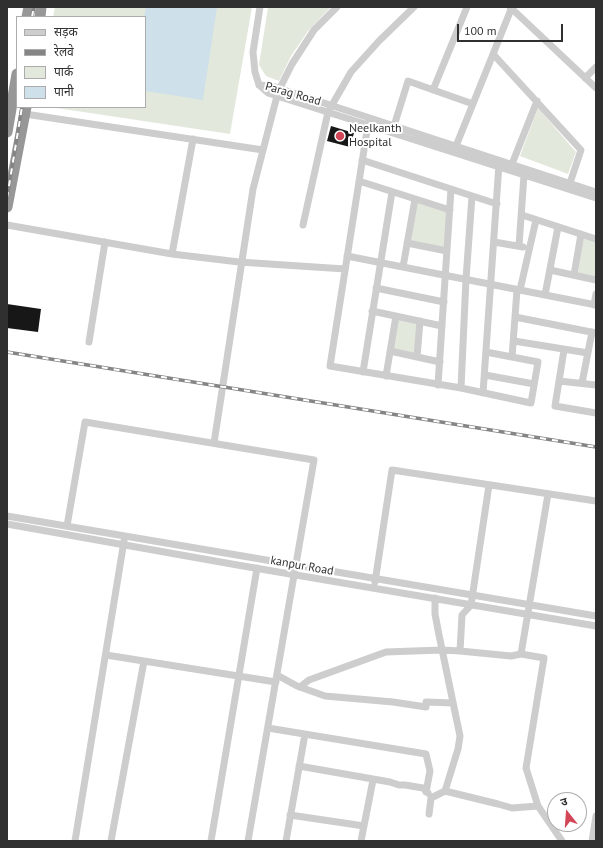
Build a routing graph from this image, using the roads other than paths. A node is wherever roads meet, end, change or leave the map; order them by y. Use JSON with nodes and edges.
{"nodes":[{"id":1,"x":260,"y":7,"type":"edge"},
{"id":2,"x":337,"y":7,"type":"edge"},
{"id":3,"x":414,"y":7,"type":"edge"},
{"id":4,"x":467,"y":7,"type":"edge"},
{"id":5,"x":511,"y":7,"type":"edge"},
{"id":6,"x":493,"y":54,"type":"junction"},
{"id":7,"x":596,"y":67,"type":"edge"},
{"id":8,"x":585,"y":78,"type":"junction"},
{"id":9,"x":16,"y":80,"type":"edge"},
{"id":10,"x":259,"y":85,"type":"junction"},
{"id":11,"x":280,"y":88,"type":"junction"},
{"id":12,"x":596,"y":88,"type":"edge"},
{"id":13,"x":433,"y":90,"type":"junction"},
{"id":14,"x":277,"y":96,"type":"junction"},
{"id":15,"x":537,"y":101,"type":"junction"},
{"id":16,"x":473,"y":104,"type":"junction"},
{"id":17,"x":330,"y":109,"type":"junction"},
{"id":18,"x":26,"y":110,"type":"edge"},
{"id":19,"x":369,"y":121,"type":"junction"},
{"id":20,"x":394,"y":126,"type":"junction"},
{"id":21,"x":7,"y":132,"type":"edge"},
{"id":22,"x":193,"y":139,"type":"junction"},
{"id":23,"x":456,"y":146,"type":"junction"},
{"id":24,"x":263,"y":150,"type":"junction"},
{"id":25,"x":362,"y":160,"type":"junction"},
{"id":26,"x":499,"y":163,"type":"junction"},
{"id":27,"x":512,"y":164,"type":"junction"},
{"id":28,"x":524,"y":175,"type":"junction"},
{"id":29,"x":359,"y":181,"type":"junction"},
{"id":30,"x":570,"y":183,"type":"junction"},
{"id":31,"x":451,"y":189,"type":"junction"},
{"id":32,"x":392,"y":192,"type":"junction"},
{"id":33,"x":596,"y":192,"type":"edge"},
{"id":34,"x":472,"y":196,"type":"junction"},
{"id":35,"x":596,"y":198,"type":"edge"},
{"id":36,"x":415,"y":199,"type":"junction"},
{"id":37,"x":497,"y":204,"type":"junction"},
{"id":38,"x":7,"y":207,"type":"edge"},
{"id":39,"x":450,"y":210,"type":"junction"},
{"id":40,"x":522,"y":215,"type":"junction"},
{"id":41,"x":536,"y":220,"type":"junction"},
{"id":42,"x":7,"y":225,"type":"edge"},
{"id":43,"x":303,"y":225,"type":"dead end"},
{"id":44,"x":558,"y":227,"type":"junction"},
{"id":45,"x":581,"y":234,"type":"junction"},
{"id":46,"x":596,"y":239,"type":"edge"},
{"id":47,"x":105,"y":242,"type":"junction"},
{"id":48,"x":494,"y":242,"type":"junction"},
{"id":49,"x":407,"y":243,"type":"junction"},
{"id":50,"x":520,"y":246,"type":"junction"},
{"id":51,"x":529,"y":249,"type":"junction"},
{"id":52,"x":448,"y":251,"type":"junction"},
{"id":53,"x":172,"y":254,"type":"junction"},
{"id":54,"x":347,"y":256,"type":"junction"},
{"id":55,"x":242,"y":262,"type":"junction"},
{"id":56,"x":380,"y":262,"type":"junction"},
{"id":57,"x":403,"y":267,"type":"junction"},
{"id":58,"x":345,"y":269,"type":"junction"},
{"id":59,"x":550,"y":270,"type":"junction"},
{"id":60,"x":446,"y":275,"type":"junction"},
{"id":61,"x":574,"y":275,"type":"junction"},
{"id":62,"x":466,"y":279,"type":"junction"},
{"id":63,"x":596,"y":280,"type":"edge"},
{"id":64,"x":491,"y":284,"type":"junction"},
{"id":65,"x":376,"y":288,"type":"junction"},
{"id":66,"x":519,"y":290,"type":"junction"},
{"id":67,"x":596,"y":294,"type":"edge"},
{"id":68,"x":545,"y":295,"type":"junction"},
{"id":69,"x":444,"y":302,"type":"junction"},
{"id":70,"x":595,"y":305,"type":"edge"},
{"id":71,"x":372,"y":311,"type":"junction"},
{"id":72,"x":396,"y":316,"type":"junction"},
{"id":73,"x":515,"y":317,"type":"junction"},
{"id":74,"x":420,"y":321,"type":"junction"},
{"id":75,"x":442,"y":326,"type":"junction"},
{"id":76,"x":594,"y":332,"type":"edge"},
{"id":77,"x":514,"y":341,"type":"junction"},
{"id":78,"x":89,"y":342,"type":"dead end"},
{"id":79,"x":564,"y":350,"type":"junction"},
{"id":80,"x":390,"y":351,"type":"junction"},
{"id":81,"x":486,"y":352,"type":"junction"},
{"id":82,"x":588,"y":354,"type":"junction"},
{"id":83,"x":418,"y":357,"type":"junction"},
{"id":84,"x":512,"y":357,"type":"junction"},
{"id":85,"x":440,"y":362,"type":"junction"},
{"id":86,"x":363,"y":372,"type":"junction"},
{"id":87,"x":485,"y":375,"type":"junction"},
{"id":88,"x":386,"y":376,"type":"junction"},
{"id":89,"x":559,"y":381,"type":"junction"},
{"id":90,"x":438,"y":384,"type":"junction"},
{"id":91,"x":534,"y":384,"type":"junction"},
{"id":92,"x":582,"y":384,"type":"junction"},
{"id":93,"x":596,"y":385,"type":"edge"},
{"id":94,"x":461,"y":388,"type":"junction"},
{"id":95,"x":484,"y":393,"type":"junction"},
{"id":96,"x":596,"y":412,"type":"edge"},
{"id":97,"x":214,"y":443,"type":"junction"},
{"id":98,"x":488,"y":485,"type":"junction"},
{"id":99,"x":548,"y":494,"type":"junction"},
{"id":100,"x":596,"y":501,"type":"edge"},
{"id":101,"x":7,"y":516,"type":"edge"},
{"id":102,"x":7,"y":524,"type":"edge"},
{"id":103,"x":67,"y":526,"type":"junction"},
{"id":104,"x":125,"y":536,"type":"junction"},
{"id":105,"x":124,"y":545,"type":"junction"},
{"id":106,"x":296,"y":565,"type":"junction"},
{"id":107,"x":257,"y":568,"type":"junction"},
{"id":108,"x":294,"y":575,"type":"junction"},
{"id":109,"x":375,"y":578,"type":"junction"},
{"id":110,"x":374,"y":588,"type":"junction"},
{"id":111,"x":472,"y":595,"type":"junction"},
{"id":112,"x":435,"y":598,"type":"junction"},
{"id":113,"x":471,"y":604,"type":"junction"},
{"id":114,"x":529,"y":604,"type":"junction"},
{"id":115,"x":527,"y":614,"type":"junction"},
{"id":116,"x":596,"y":616,"type":"edge"},
{"id":117,"x":596,"y":626,"type":"edge"},
{"id":118,"x":442,"y":650,"type":"junction"},
{"id":119,"x":460,"y":651,"type":"junction"},
{"id":120,"x":522,"y":654,"type":"junction"},
{"id":121,"x":106,"y":655,"type":"junction"},
{"id":122,"x":144,"y":661,"type":"junction"},
{"id":123,"x":239,"y":676,"type":"junction"},
{"id":124,"x":276,"y":679,"type":"junction"},
{"id":125,"x":300,"y":687,"type":"junction"},
{"id":126,"x":453,"y":703,"type":"junction"},
{"id":127,"x":268,"y":728,"type":"junction"},
{"id":128,"x":305,"y":734,"type":"junction"},
{"id":129,"x":299,"y":766,"type":"junction"},
{"id":130,"x":373,"y":780,"type":"junction"},
{"id":131,"x":445,"y":791,"type":"junction"},
{"id":132,"x":429,"y":795,"type":"junction"},
{"id":133,"x":538,"y":806,"type":"junction"},
{"id":134,"x":429,"y":814,"type":"dead end"},
{"id":135,"x":290,"y":816,"type":"junction"},
{"id":136,"x":596,"y":816,"type":"edge"},
{"id":137,"x":364,"y":826,"type":"junction"},
{"id":138,"x":76,"y":841,"type":"edge"},
{"id":139,"x":111,"y":841,"type":"edge"},
{"id":140,"x":211,"y":841,"type":"edge"},
{"id":141,"x":248,"y":841,"type":"edge"},
{"id":142,"x":286,"y":841,"type":"edge"},
{"id":143,"x":361,"y":841,"type":"edge"},
{"id":144,"x":562,"y":841,"type":"edge"},
{"id":145,"x":592,"y":841,"type":"edge"}],
"edges":[{"from":1,"to":10,"type":"street"},
{"from":2,"to":11,"type":"street"},
{"from":3,"to":17,"type":"street"},
{"from":4,"to":13,"type":"street"},
{"from":5,"to":6,"type":"street"},
{"from":5,"to":8,"type":"street"},
{"from":6,"to":15,"type":"street"},
{"from":6,"to":16,"type":"street"},
{"from":7,"to":8,"type":"street"},
{"from":8,"to":12,"type":"street"},
{"from":9,"to":21,"type":"highway"},
{"from":10,"to":11,"type":"street","name":"Parag Road"},
{"from":10,"to":14,"type":"street","name":"Parag Road"},
{"from":11,"to":14,"type":"street"},
{"from":11,"to":17,"type":"street","name":"Parag Road"},
{"from":13,"to":16,"type":"street"},
{"from":13,"to":20,"type":"street"},
{"from":14,"to":17,"type":"street","name":"Parag Road"},
{"from":14,"to":24,"type":"street"},
{"from":15,"to":27,"type":"street"},
{"from":15,"to":30,"type":"street"},
{"from":16,"to":23,"type":"street"},
{"from":17,"to":19,"type":"street","name":"Parag Road"},
{"from":17,"to":43,"type":"street"},
{"from":18,"to":22,"type":"street"},
{"from":18,"to":38,"type":"highway"},
{"from":19,"to":20,"type":"street","name":"Parag Road"},
{"from":19,"to":25,"type":"street"},
{"from":19,"to":26,"type":"street","name":"Parag Road"},
{"from":20,"to":23,"type":"street","name":"Parag Road"},
{"from":22,"to":24,"type":"street"},
{"from":22,"to":53,"type":"street"},
{"from":23,"to":26,"type":"street","name":"Parag Road"},
{"from":24,"to":55,"type":"street"},
{"from":25,"to":29,"type":"street"},
{"from":25,"to":31,"type":"street"},
{"from":26,"to":27,"type":"street","name":"Parag Road"},
{"from":26,"to":28,"type":"street","name":"Parag Road"},
{"from":26,"to":37,"type":"street"},
{"from":27,"to":30,"type":"street","name":"Parag Road"},
{"from":28,"to":35,"type":"street","name":"Parag Road"},
{"from":28,"to":40,"type":"street"},
{"from":29,"to":32,"type":"street"},
{"from":29,"to":54,"type":"street"},
{"from":30,"to":33,"type":"street","name":"Parag Road"},
{"from":31,"to":34,"type":"street"},
{"from":31,"to":39,"type":"street"},
{"from":32,"to":36,"type":"street"},
{"from":32,"to":56,"type":"street"},
{"from":34,"to":37,"type":"street"},
{"from":34,"to":62,"type":"street"},
{"from":36,"to":39,"type":"street"},
{"from":36,"to":49,"type":"street"},
{"from":37,"to":48,"type":"street"},
{"from":39,"to":52,"type":"street"},
{"from":40,"to":41,"type":"street"},
{"from":40,"to":50,"type":"street"},
{"from":41,"to":44,"type":"street"},
{"from":41,"to":51,"type":"street"},
{"from":42,"to":47,"type":"street"},
{"from":44,"to":45,"type":"street"},
{"from":44,"to":59,"type":"street"},
{"from":45,"to":46,"type":"street"},
{"from":45,"to":61,"type":"street"},
{"from":47,"to":53,"type":"street"},
{"from":47,"to":78,"type":"street"},
{"from":48,"to":50,"type":"street"},
{"from":48,"to":64,"type":"street"},
{"from":49,"to":52,"type":"street"},
{"from":49,"to":57,"type":"street"},
{"from":50,"to":51,"type":"street"},
{"from":51,"to":66,"type":"street"},
{"from":52,"to":60,"type":"street"},
{"from":53,"to":55,"type":"street"},
{"from":54,"to":56,"type":"street"},
{"from":54,"to":58,"type":"street"},
{"from":55,"to":58,"type":"street"},
{"from":55,"to":97,"type":"street"},
{"from":56,"to":57,"type":"street"},
{"from":56,"to":65,"type":"street"},
{"from":57,"to":60,"type":"street"},
{"from":58,"to":86,"type":"street"},
{"from":59,"to":61,"type":"street"},
{"from":59,"to":68,"type":"street"},
{"from":60,"to":62,"type":"street"},
{"from":60,"to":69,"type":"street"},
{"from":61,"to":63,"type":"street"},
{"from":62,"to":64,"type":"street"},
{"from":62,"to":94,"type":"street"},
{"from":64,"to":66,"type":"street"},
{"from":64,"to":81,"type":"street"},
{"from":65,"to":69,"type":"street"},
{"from":65,"to":71,"type":"street"},
{"from":66,"to":68,"type":"street"},
{"from":66,"to":73,"type":"street"},
{"from":67,"to":70,"type":"street"},
{"from":68,"to":70,"type":"street"},
{"from":69,"to":75,"type":"street"},
{"from":71,"to":72,"type":"street"},
{"from":71,"to":86,"type":"street"},
{"from":72,"to":74,"type":"street"},
{"from":72,"to":80,"type":"street"},
{"from":73,"to":76,"type":"street"},
{"from":73,"to":77,"type":"street"},
{"from":74,"to":75,"type":"street"},
{"from":74,"to":83,"type":"street"},
{"from":75,"to":85,"type":"street"},
{"from":76,"to":82,"type":"street"},
{"from":77,"to":79,"type":"street"},
{"from":77,"to":84,"type":"street"},
{"from":79,"to":82,"type":"street"},
{"from":79,"to":89,"type":"street"},
{"from":80,"to":83,"type":"street"},
{"from":80,"to":88,"type":"street"},
{"from":81,"to":84,"type":"street"},
{"from":81,"to":87,"type":"street"},
{"from":82,"to":92,"type":"street"},
{"from":83,"to":85,"type":"street"},
{"from":84,"to":91,"type":"street"},
{"from":85,"to":90,"type":"street"},
{"from":86,"to":88,"type":"street"},
{"from":87,"to":91,"type":"street"},
{"from":87,"to":95,"type":"street"},
{"from":88,"to":90,"type":"street"},
{"from":89,"to":92,"type":"street"},
{"from":89,"to":96,"type":"street"},
{"from":90,"to":94,"type":"street"},
{"from":91,"to":95,"type":"street"},
{"from":92,"to":93,"type":"street"},
{"from":94,"to":95,"type":"street"},
{"from":97,"to":103,"type":"street"},
{"from":97,"to":106,"type":"street"},
{"from":98,"to":99,"type":"street"},
{"from":98,"to":109,"type":"street"},
{"from":98,"to":111,"type":"street"},
{"from":99,"to":100,"type":"street"},
{"from":99,"to":114,"type":"street"},
{"from":101,"to":103,"type":"street","name":"kanpur Road"},
{"from":102,"to":105,"type":"street"},
{"from":103,"to":104,"type":"street","name":"kanpur Road"},
{"from":104,"to":105,"type":"street"},
{"from":104,"to":106,"type":"street","name":"kanpur Road"},
{"from":105,"to":107,"type":"street"},
{"from":105,"to":121,"type":"street"},
{"from":106,"to":108,"type":"street"},
{"from":106,"to":109,"type":"street","name":"kanpur Road"},
{"from":107,"to":108,"type":"street"},
{"from":107,"to":123,"type":"street"},
{"from":108,"to":110,"type":"street"},
{"from":108,"to":124,"type":"street"},
{"from":109,"to":110,"type":"street"},
{"from":109,"to":111,"type":"street","name":"kanpur Road"},
{"from":110,"to":112,"type":"street"},
{"from":111,"to":113,"type":"street"},
{"from":111,"to":114,"type":"street","name":"kanpur Road"},
{"from":112,"to":113,"type":"street"},
{"from":112,"to":118,"type":"street"},
{"from":113,"to":115,"type":"street"},
{"from":113,"to":119,"type":"street"},
{"from":114,"to":115,"type":"street"},
{"from":114,"to":116,"type":"street","name":"kanpur Road"},
{"from":115,"to":117,"type":"street"},
{"from":115,"to":120,"type":"street"},
{"from":118,"to":119,"type":"street"},
{"from":118,"to":125,"type":"street"},
{"from":118,"to":126,"type":"street"},
{"from":119,"to":120,"type":"street"},
{"from":120,"to":133,"type":"street"},
{"from":121,"to":122,"type":"street"},
{"from":121,"to":138,"type":"street"},
{"from":122,"to":123,"type":"street"},
{"from":122,"to":139,"type":"street"},
{"from":123,"to":124,"type":"street"},
{"from":123,"to":140,"type":"street"},
{"from":124,"to":125,"type":"street"},
{"from":124,"to":127,"type":"street"},
{"from":125,"to":126,"type":"street"},
{"from":126,"to":131,"type":"street"},
{"from":127,"to":128,"type":"street"},
{"from":127,"to":141,"type":"street"},
{"from":128,"to":129,"type":"street"},
{"from":128,"to":132,"type":"street"},
{"from":129,"to":130,"type":"street"},
{"from":129,"to":135,"type":"street"},
{"from":130,"to":132,"type":"street"},
{"from":130,"to":137,"type":"street"},
{"from":131,"to":132,"type":"street"},
{"from":131,"to":133,"type":"street"},
{"from":132,"to":134,"type":"street"},
{"from":133,"to":144,"type":"street"},
{"from":135,"to":137,"type":"street"},
{"from":135,"to":142,"type":"street"},
{"from":136,"to":145,"type":"street"},
{"from":137,"to":143,"type":"street"}]}
